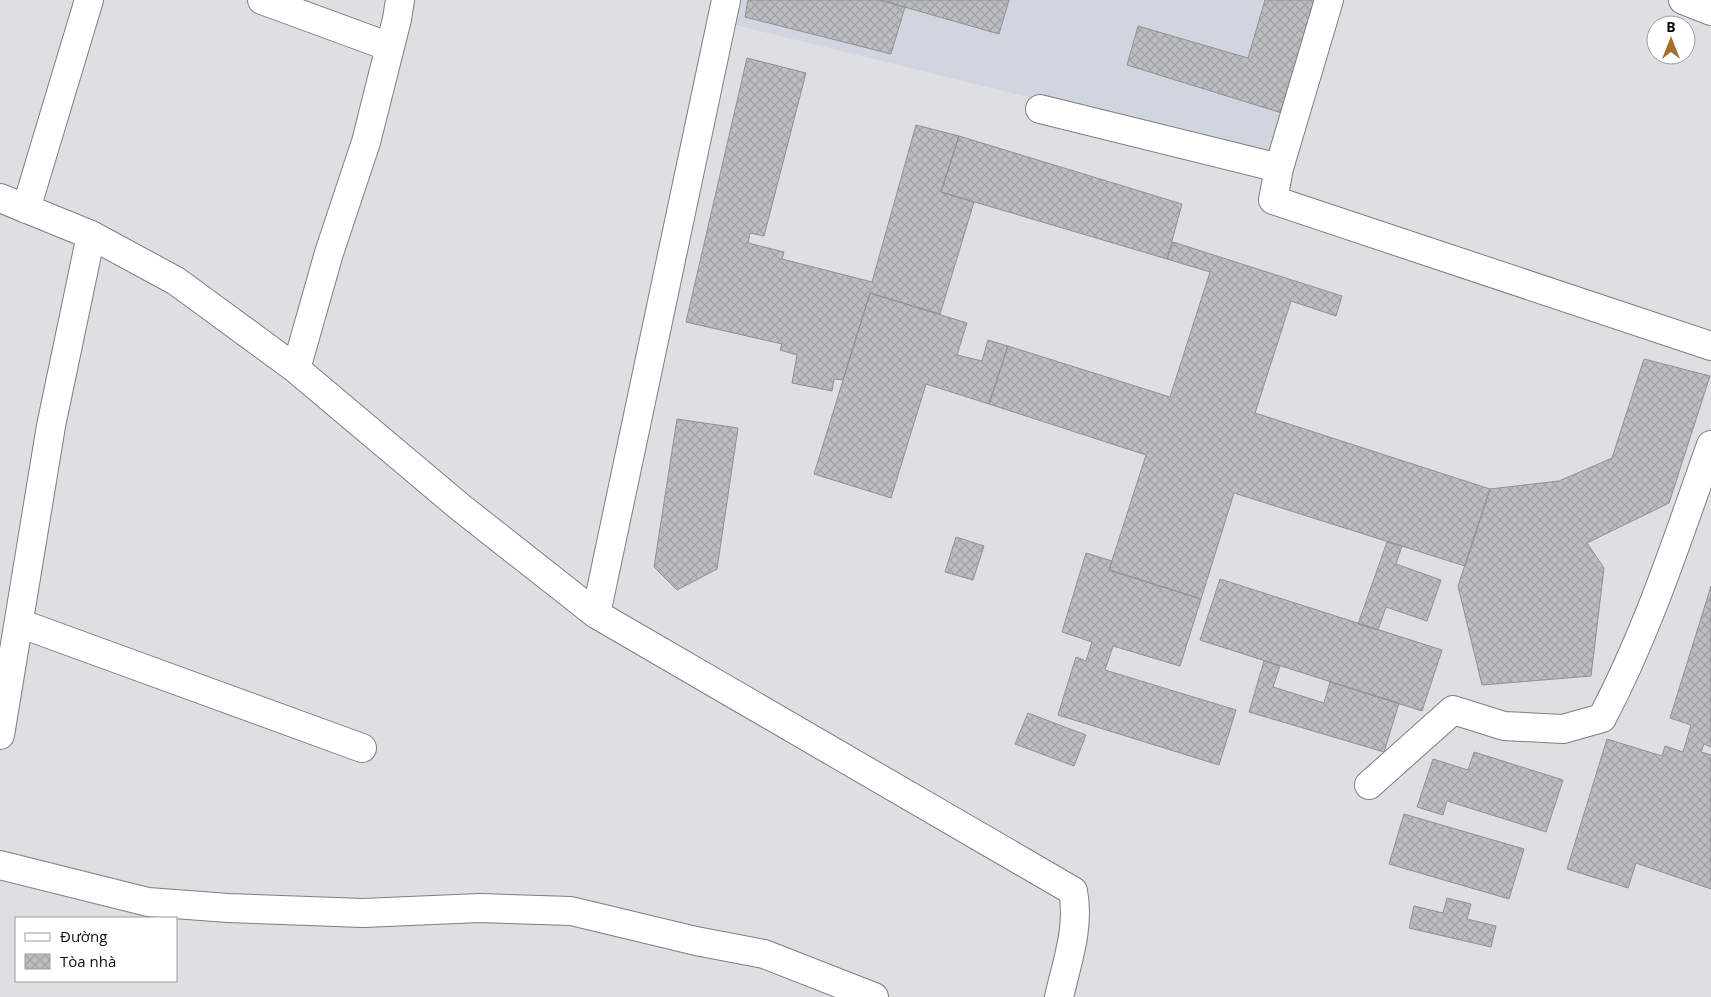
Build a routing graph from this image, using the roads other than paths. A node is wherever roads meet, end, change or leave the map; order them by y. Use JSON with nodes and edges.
{"nodes":[{"id":1,"x":89,"y":0,"type":"edge"},
{"id":2,"x":262,"y":0,"type":"edge"},
{"id":3,"x":400,"y":0,"type":"edge"},
{"id":4,"x":726,"y":0,"type":"edge"},
{"id":5,"x":1328,"y":0,"type":"edge"},
{"id":6,"x":1682,"y":0,"type":"edge"},
{"id":7,"x":1711,"y":10,"type":"edge"},
{"id":8,"x":390,"y":47,"type":"junction"},
{"id":9,"x":1040,"y":109,"type":"dead end"},
{"id":10,"x":1279,"y":168,"type":"junction"},
{"id":11,"x":0,"y":198,"type":"edge"},
{"id":12,"x":26,"y":209,"type":"junction"},
{"id":13,"x":91,"y":235,"type":"junction"},
{"id":14,"x":1711,"y":346,"type":"edge"},
{"id":15,"x":296,"y":369,"type":"junction"},
{"id":16,"x":1711,"y":445,"type":"edge"},
{"id":17,"x":596,"y":614,"type":"junction"},
{"id":18,"x":19,"y":623,"type":"junction"},
{"id":19,"x":0,"y":735,"type":"edge"},
{"id":20,"x":362,"y":748,"type":"dead end"},
{"id":21,"x":1369,"y":785,"type":"dead end"},
{"id":22,"x":0,"y":865,"type":"edge"},
{"id":23,"x":874,"y":997,"type":"edge"},
{"id":24,"x":1059,"y":997,"type":"edge"}],
"edges":[{"from":1,"to":12,"type":"street"},
{"from":2,"to":8,"type":"street"},
{"from":3,"to":8,"type":"street"},
{"from":4,"to":17,"type":"street"},
{"from":5,"to":10,"type":"street"},
{"from":6,"to":7,"type":"street"},
{"from":8,"to":15,"type":"street"},
{"from":9,"to":10,"type":"street"},
{"from":10,"to":14,"type":"street"},
{"from":11,"to":12,"type":"street"},
{"from":12,"to":13,"type":"street"},
{"from":13,"to":15,"type":"street"},
{"from":13,"to":18,"type":"street"},
{"from":15,"to":17,"type":"street"},
{"from":16,"to":21,"type":"street"},
{"from":17,"to":24,"type":"street"},
{"from":18,"to":19,"type":"street"},
{"from":18,"to":20,"type":"street"},
{"from":22,"to":23,"type":"street"}]}
